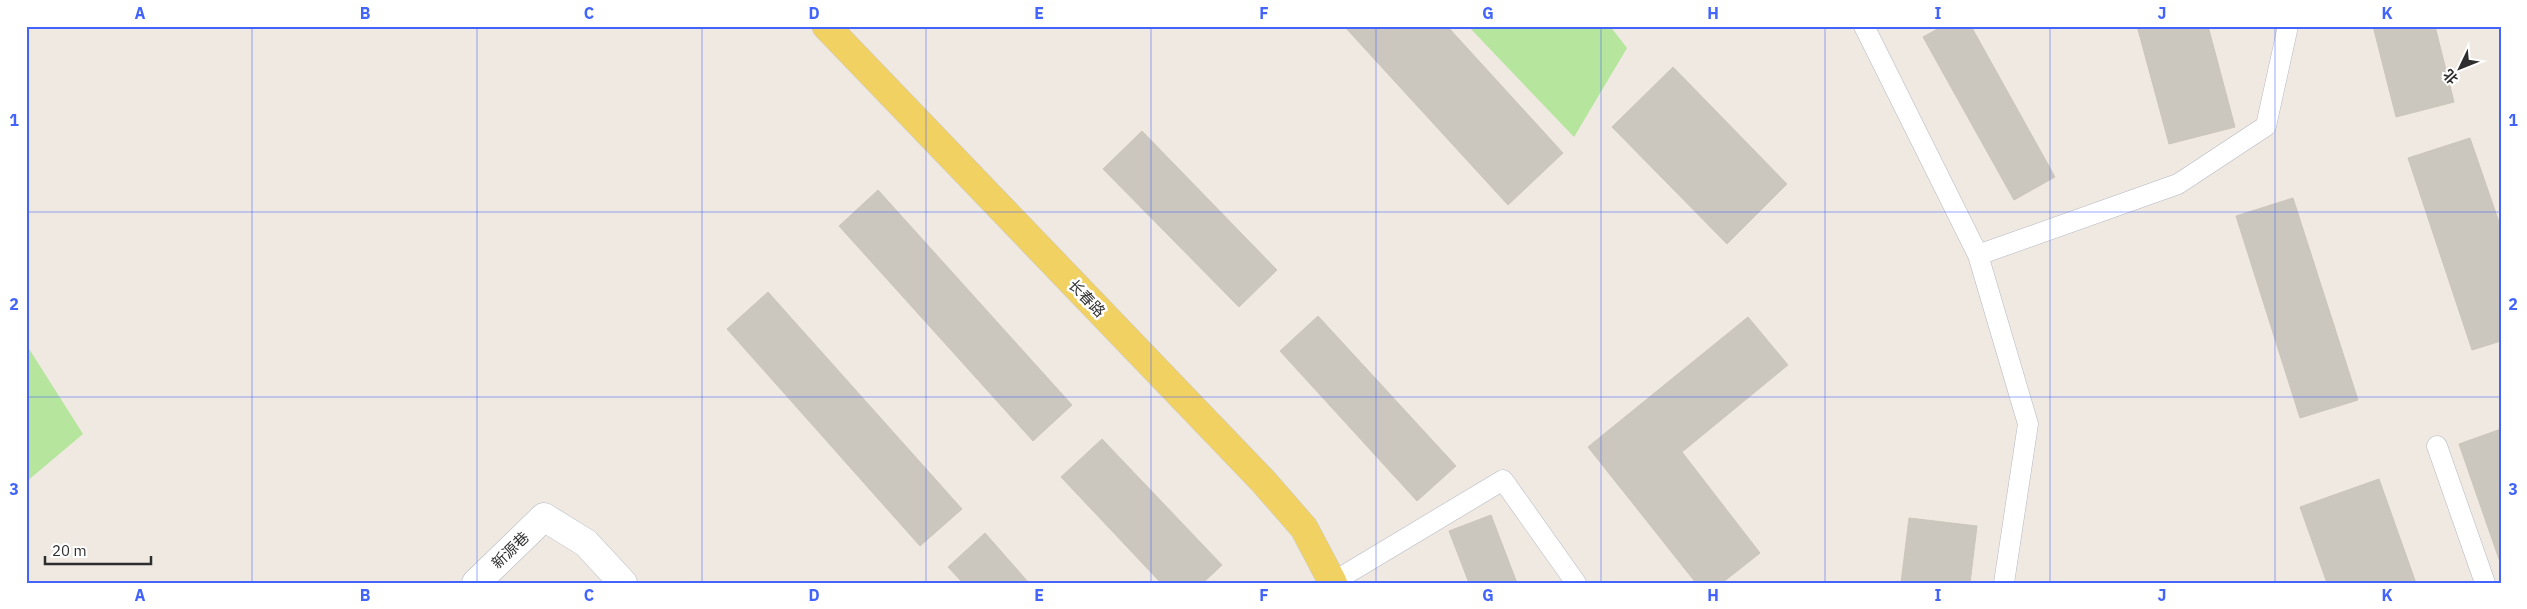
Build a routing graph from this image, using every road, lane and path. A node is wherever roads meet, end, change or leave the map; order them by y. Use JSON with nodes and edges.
{"nodes":[{"id":1,"x":826,"y":26,"type":"edge"},
{"id":2,"x":1864,"y":26,"type":"edge"},
{"id":3,"x":2288,"y":26,"type":"edge"},
{"id":4,"x":1978,"y":255,"type":"junction"},
{"id":5,"x":2437,"y":446,"type":"dead end"},
{"id":6,"x":476,"y":583,"type":"edge"},
{"id":7,"x":623,"y":583,"type":"edge"},
{"id":8,"x":1333,"y":583,"type":"edge"},
{"id":9,"x":1576,"y":583,"type":"edge"},
{"id":10,"x":2004,"y":583,"type":"edge"},
{"id":11,"x":2484,"y":583,"type":"edge"}],
"edges":[{"from":1,"to":8,"type":"main road","name":"长春路"},
{"from":2,"to":4,"type":"lane"},
{"from":3,"to":4,"type":"lane"},
{"from":4,"to":10,"type":"lane"},
{"from":5,"to":11,"type":"lane"},
{"from":6,"to":7,"type":"street","name":"新源巷"},
{"from":8,"to":9,"type":"lane"}]}
